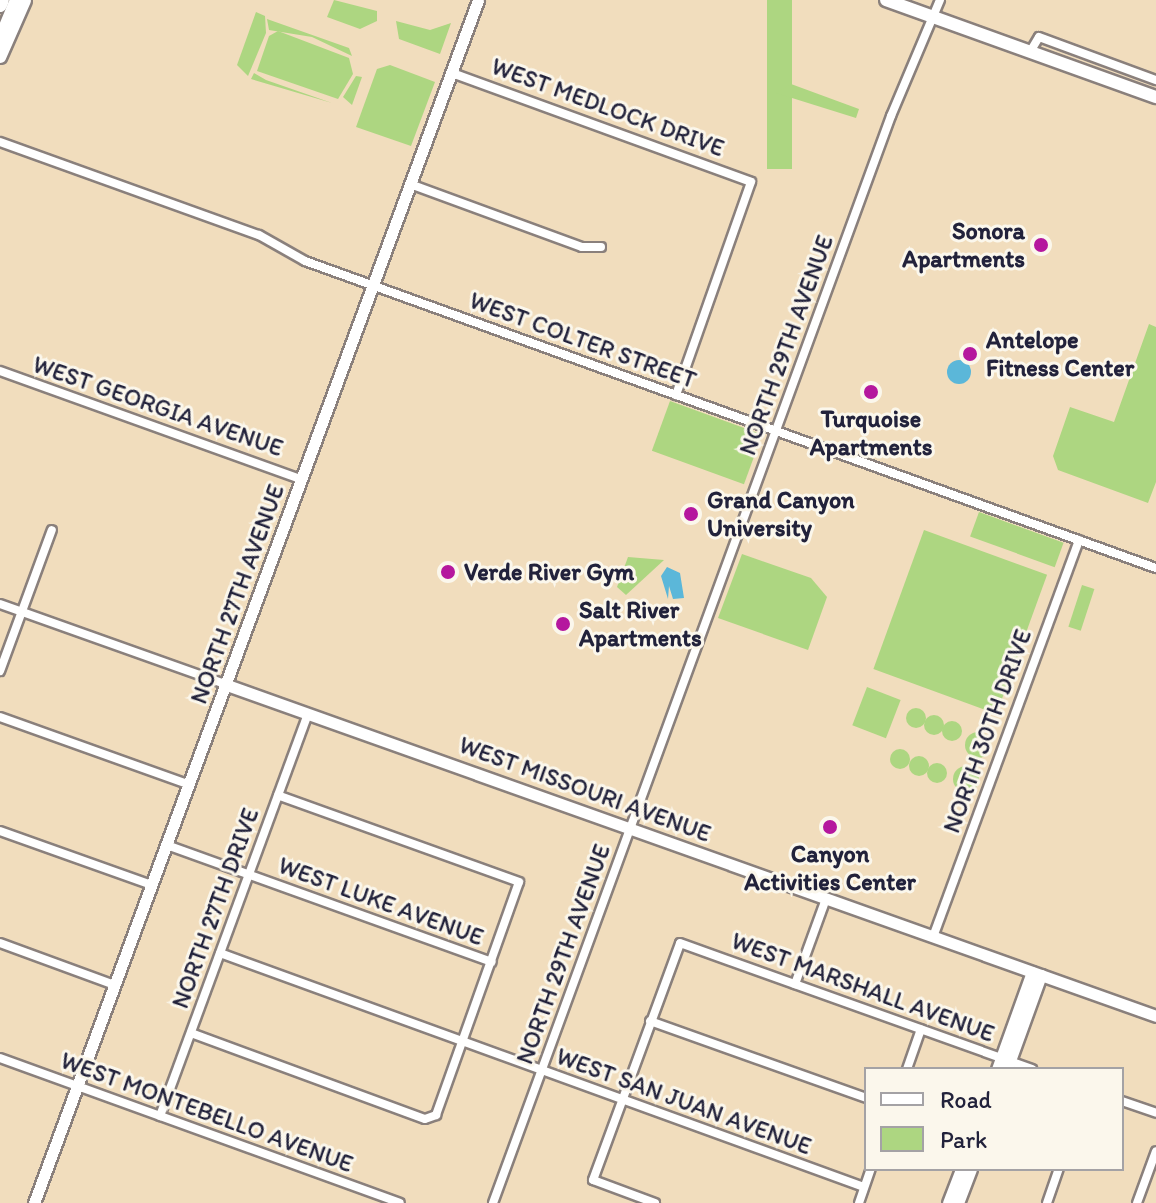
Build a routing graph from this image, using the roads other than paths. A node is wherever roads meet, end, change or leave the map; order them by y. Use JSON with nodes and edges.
{"nodes":[{"id":1,"x":17,"y":0,"type":"edge"},
{"id":2,"x":25,"y":0,"type":"edge"},
{"id":3,"x":478,"y":0,"type":"edge"},
{"id":4,"x":886,"y":0,"type":"edge"},
{"id":5,"x":940,"y":0,"type":"edge"},
{"id":6,"x":934,"y":17,"type":"junction"},
{"id":7,"x":0,"y":41,"type":"edge"},
{"id":8,"x":1030,"y":52,"type":"junction"},
{"id":9,"x":0,"y":57,"type":"edge"},
{"id":10,"x":452,"y":73,"type":"junction"},
{"id":11,"x":1156,"y":80,"type":"edge"},
{"id":12,"x":1156,"y":97,"type":"edge"},
{"id":13,"x":0,"y":142,"type":"edge"},
{"id":14,"x":410,"y":184,"type":"junction"},
{"id":15,"x":601,"y":247,"type":"dead end"},
{"id":16,"x":373,"y":286,"type":"junction"},
{"id":17,"x":0,"y":371,"type":"edge"},
{"id":18,"x":676,"y":395,"type":"junction"},
{"id":19,"x":776,"y":431,"type":"junction"},
{"id":20,"x":302,"y":480,"type":"junction"},
{"id":21,"x":52,"y":530,"type":"dead end"},
{"id":22,"x":1079,"y":540,"type":"junction"},
{"id":23,"x":1156,"y":568,"type":"edge"},
{"id":24,"x":0,"y":604,"type":"edge"},
{"id":25,"x":22,"y":612,"type":"junction"},
{"id":26,"x":0,"y":671,"type":"edge"},
{"id":27,"x":227,"y":685,"type":"junction"},
{"id":28,"x":308,"y":714,"type":"junction"},
{"id":29,"x":0,"y":717,"type":"edge"},
{"id":30,"x":190,"y":785,"type":"junction"},
{"id":31,"x":278,"y":795,"type":"junction"},
{"id":32,"x":631,"y":829,"type":"junction"},
{"id":33,"x":0,"y":831,"type":"edge"},
{"id":34,"x":167,"y":845,"type":"junction"},
{"id":35,"x":249,"y":874,"type":"junction"},
{"id":36,"x":152,"y":885,"type":"junction"},
{"id":37,"x":826,"y":899,"type":"junction"},
{"id":38,"x":933,"y":937,"type":"junction"},
{"id":39,"x":0,"y":943,"type":"edge"},
{"id":40,"x":220,"y":953,"type":"junction"},
{"id":41,"x":492,"y":962,"type":"junction"},
{"id":42,"x":1036,"y":974,"type":"junction"},
{"id":43,"x":795,"y":984,"type":"junction"},
{"id":44,"x":115,"y":985,"type":"junction"},
{"id":45,"x":1156,"y":1016,"type":"edge"},
{"id":46,"x":650,"y":1021,"type":"junction"},
{"id":47,"x":921,"y":1029,"type":"junction"},
{"id":48,"x":191,"y":1033,"type":"junction"},
{"id":49,"x":463,"y":1043,"type":"junction"},
{"id":50,"x":0,"y":1058,"type":"edge"},
{"id":51,"x":1004,"y":1064,"type":"edge"},
{"id":52,"x":908,"y":1067,"type":"edge"},
{"id":53,"x":542,"y":1071,"type":"junction"},
{"id":54,"x":78,"y":1086,"type":"junction"},
{"id":55,"x":864,"y":1097,"type":"edge"},
{"id":56,"x":622,"y":1099,"type":"junction"},
{"id":57,"x":1124,"y":1102,"type":"edge"},
{"id":58,"x":1156,"y":1113,"type":"edge"},
{"id":59,"x":160,"y":1116,"type":"junction"},
{"id":60,"x":1156,"y":1151,"type":"edge"},
{"id":61,"x":870,"y":1171,"type":"edge"},
{"id":62,"x":961,"y":1171,"type":"edge"},
{"id":63,"x":970,"y":1171,"type":"edge"},
{"id":64,"x":1058,"y":1171,"type":"edge"},
{"id":65,"x":960,"y":1185,"type":"junction"},
{"id":66,"x":864,"y":1187,"type":"junction"},
{"id":67,"x":34,"y":1203,"type":"edge"},
{"id":68,"x":400,"y":1203,"type":"edge"},
{"id":69,"x":493,"y":1203,"type":"edge"},
{"id":70,"x":655,"y":1203,"type":"edge"},
{"id":71,"x":859,"y":1203,"type":"edge"},
{"id":72,"x":948,"y":1203,"type":"edge"},
{"id":73,"x":958,"y":1203,"type":"edge"},
{"id":74,"x":1047,"y":1203,"type":"edge"},
{"id":75,"x":1137,"y":1203,"type":"edge"}],
"edges":[{"from":1,"to":7,"type":"highway"},
{"from":2,"to":9,"type":"main road"},
{"from":3,"to":10,"type":"main road","name":"NORTH 27TH AVENUE"},
{"from":4,"to":6,"type":"main road"},
{"from":5,"to":6,"type":"street","name":"NORTH 29TH AVENUE"},
{"from":6,"to":8,"type":"main road"},
{"from":6,"to":19,"type":"street","name":"NORTH 29TH AVENUE"},
{"from":8,"to":11,"type":"street"},
{"from":8,"to":12,"type":"main road"},
{"from":10,"to":14,"type":"main road","name":"NORTH 27TH AVENUE"},
{"from":10,"to":18,"type":"street","name":"WEST MEDLOCK DRIVE"},
{"from":13,"to":16,"type":"street","name":"WEST COLTER STREET"},
{"from":14,"to":15,"type":"street"},
{"from":14,"to":16,"type":"main road","name":"NORTH 27TH AVENUE"},
{"from":16,"to":18,"type":"street","name":"WEST COLTER STREET"},
{"from":16,"to":20,"type":"main road","name":"NORTH 27TH AVENUE"},
{"from":17,"to":20,"type":"street","name":"WEST GEORGIA AVENUE"},
{"from":18,"to":19,"type":"street","name":"WEST COLTER STREET"},
{"from":19,"to":22,"type":"street","name":"WEST COLTER STREET"},
{"from":19,"to":32,"type":"street","name":"NORTH 29TH AVENUE"},
{"from":20,"to":27,"type":"main road","name":"NORTH 27TH AVENUE"},
{"from":21,"to":25,"type":"street"},
{"from":22,"to":23,"type":"street","name":"WEST COLTER STREET"},
{"from":22,"to":38,"type":"street","name":"NORTH 30TH DRIVE"},
{"from":24,"to":25,"type":"street","name":"WEST MISSOURI AVENUE"},
{"from":25,"to":26,"type":"street"},
{"from":25,"to":27,"type":"street","name":"WEST MISSOURI AVENUE"},
{"from":27,"to":28,"type":"main road","name":"WEST MISSOURI AVENUE"},
{"from":27,"to":30,"type":"main road","name":"NORTH 27TH AVENUE"},
{"from":28,"to":31,"type":"street","name":"NORTH 27TH DRIVE"},
{"from":28,"to":32,"type":"main road","name":"WEST MISSOURI AVENUE"},
{"from":29,"to":30,"type":"street"},
{"from":30,"to":34,"type":"main road","name":"NORTH 27TH AVENUE"},
{"from":31,"to":35,"type":"street","name":"NORTH 27TH DRIVE"},
{"from":31,"to":41,"type":"street"},
{"from":32,"to":37,"type":"main road","name":"WEST MISSOURI AVENUE"},
{"from":32,"to":53,"type":"street","name":"NORTH 29TH AVENUE"},
{"from":33,"to":36,"type":"street"},
{"from":34,"to":35,"type":"street","name":"WEST LUKE AVENUE"},
{"from":34,"to":36,"type":"main road","name":"NORTH 27TH AVENUE"},
{"from":35,"to":40,"type":"street","name":"NORTH 27TH DRIVE"},
{"from":35,"to":41,"type":"street","name":"WEST LUKE AVENUE"},
{"from":36,"to":44,"type":"main road","name":"NORTH 27TH AVENUE"},
{"from":37,"to":38,"type":"main road","name":"WEST MISSOURI AVENUE"},
{"from":37,"to":43,"type":"street"},
{"from":38,"to":42,"type":"main road","name":"WEST MISSOURI AVENUE"},
{"from":39,"to":44,"type":"street"},
{"from":40,"to":48,"type":"street","name":"NORTH 27TH DRIVE"},
{"from":40,"to":49,"type":"street","name":"WEST SAN JUAN AVENUE"},
{"from":41,"to":49,"type":"street"},
{"from":42,"to":45,"type":"main road","name":"WEST MISSOURI AVENUE"},
{"from":42,"to":51,"type":"main road"},
{"from":43,"to":46,"type":"street","name":"WEST MARSHALL AVENUE"},
{"from":43,"to":47,"type":"street","name":"WEST MARSHALL AVENUE"},
{"from":44,"to":54,"type":"main road","name":"NORTH 27TH AVENUE"},
{"from":46,"to":55,"type":"street"},
{"from":46,"to":56,"type":"street"},
{"from":47,"to":51,"type":"street","name":"WEST MARSHALL AVENUE"},
{"from":47,"to":52,"type":"street"},
{"from":48,"to":49,"type":"street"},
{"from":48,"to":59,"type":"street","name":"NORTH 27TH DRIVE"},
{"from":49,"to":53,"type":"street","name":"WEST SAN JUAN AVENUE"},
{"from":50,"to":54,"type":"street","name":"WEST MONTEBELLO AVENUE"},
{"from":53,"to":56,"type":"street","name":"WEST SAN JUAN AVENUE"},
{"from":53,"to":69,"type":"street","name":"NORTH 29TH AVENUE"},
{"from":54,"to":59,"type":"street","name":"WEST MONTEBELLO AVENUE"},
{"from":54,"to":67,"type":"main road","name":"NORTH 27TH AVENUE"},
{"from":56,"to":66,"type":"street","name":"WEST SAN JUAN AVENUE"},
{"from":56,"to":70,"type":"street"},
{"from":57,"to":58,"type":"street"},
{"from":59,"to":68,"type":"street","name":"WEST MONTEBELLO AVENUE"},
{"from":60,"to":75,"type":"street"},
{"from":61,"to":66,"type":"street"},
{"from":62,"to":65,"type":"main road"},
{"from":63,"to":65,"type":"main road"},
{"from":64,"to":74,"type":"street"},
{"from":65,"to":72,"type":"main road"},
{"from":65,"to":73,"type":"main road"},
{"from":66,"to":71,"type":"street"}]}
